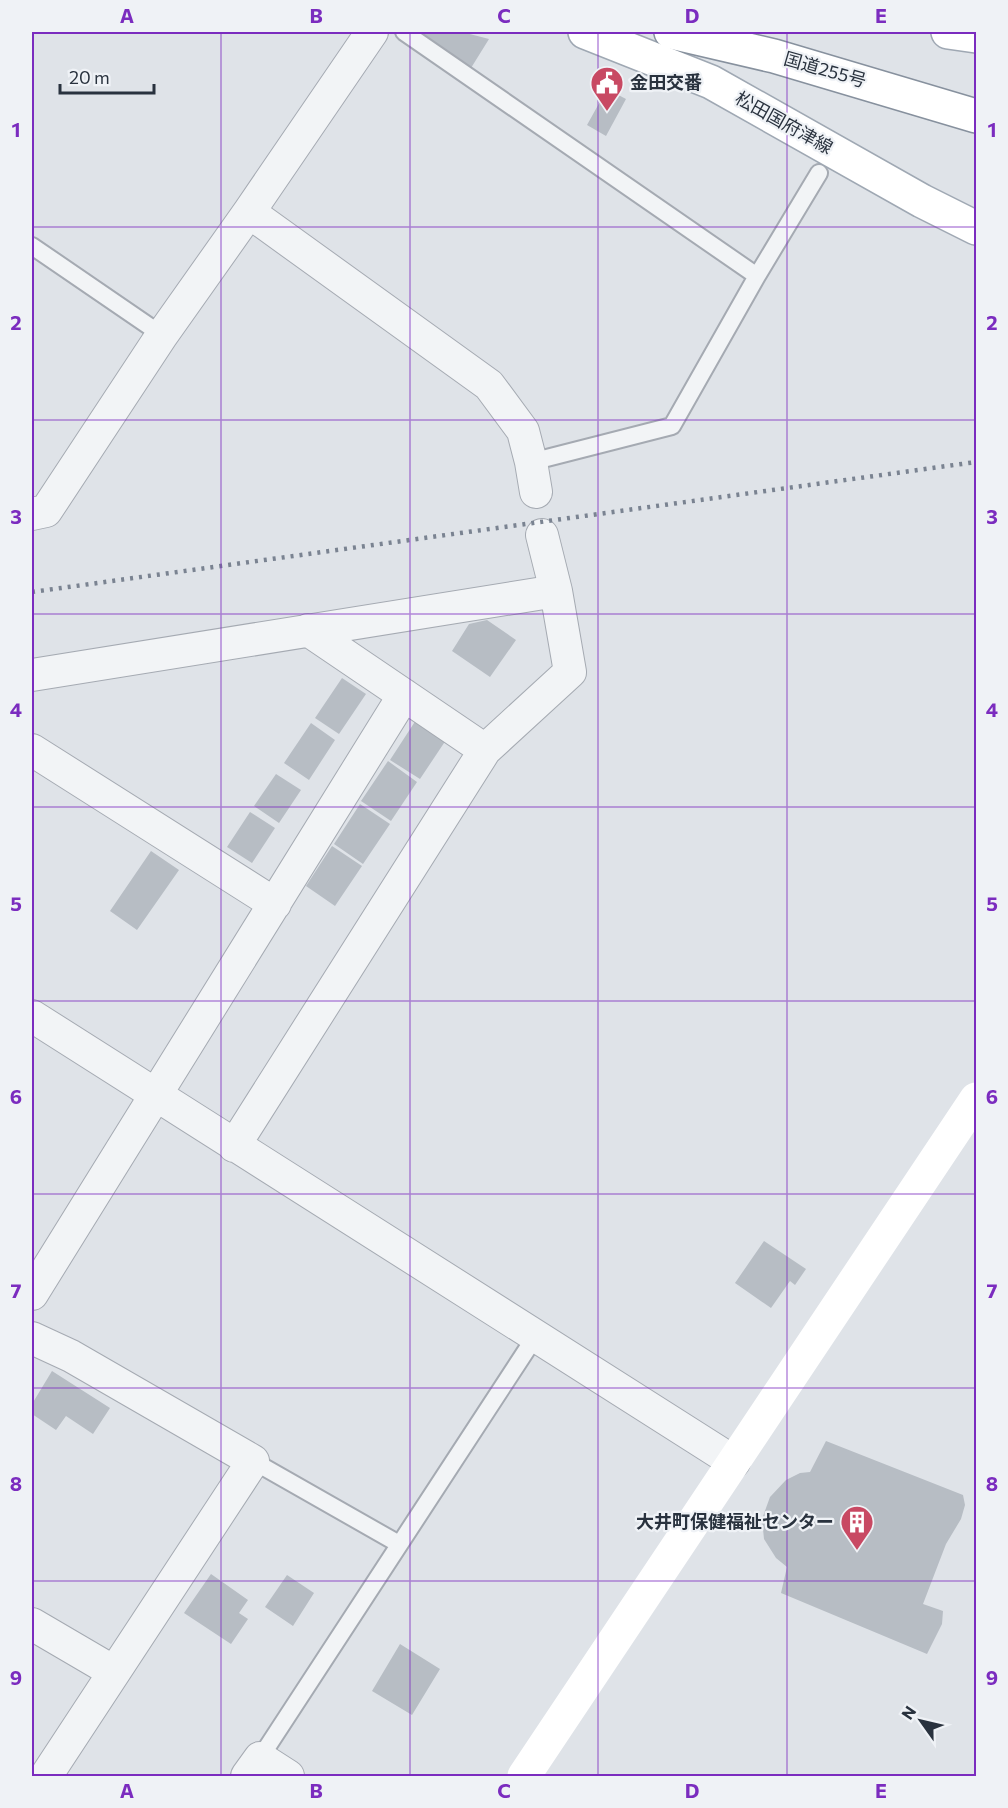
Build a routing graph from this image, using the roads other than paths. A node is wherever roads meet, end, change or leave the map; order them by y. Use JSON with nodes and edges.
{"nodes":[{"id":1,"x":372,"y":32,"type":"edge"},
{"id":2,"x":404,"y":32,"type":"edge"},
{"id":3,"x":585,"y":32,"type":"edge"},
{"id":4,"x":671,"y":32,"type":"edge"},
{"id":5,"x":948,"y":32,"type":"edge"},
{"id":6,"x":976,"y":36,"type":"edge"},
{"id":7,"x":976,"y":116,"type":"edge"},
{"id":8,"x":819,"y":173,"type":"dead end"},
{"id":9,"x":249,"y":212,"type":"junction"},
{"id":10,"x":976,"y":228,"type":"edge"},
{"id":11,"x":32,"y":246,"type":"edge"},
{"id":12,"x":757,"y":276,"type":"junction"},
{"id":13,"x":162,"y":335,"type":"junction"},
{"id":14,"x":534,"y":477,"type":"joint"},
{"id":15,"x":32,"y":514,"type":"edge"},
{"id":16,"x":542,"y":535,"type":"dead end"},
{"id":17,"x":556,"y":591,"type":"junction"},
{"id":18,"x":308,"y":630,"type":"junction"},
{"id":19,"x":32,"y":675,"type":"edge"},
{"id":20,"x":404,"y":695,"type":"junction"},
{"id":21,"x":32,"y":750,"type":"edge"},
{"id":22,"x":485,"y":750,"type":"junction"},
{"id":23,"x":275,"y":904,"type":"junction"},
{"id":24,"x":32,"y":1016,"type":"edge"},
{"id":25,"x":156,"y":1095,"type":"junction"},
{"id":26,"x":976,"y":1100,"type":"edge"},
{"id":27,"x":234,"y":1146,"type":"junction"},
{"id":28,"x":32,"y":1294,"type":"edge"},
{"id":29,"x":535,"y":1337,"type":"junction"},
{"id":30,"x":32,"y":1338,"type":"edge"},
{"id":31,"x":254,"y":1461,"type":"junction"},
{"id":32,"x":734,"y":1462,"type":"junction"},
{"id":33,"x":399,"y":1544,"type":"junction"},
{"id":34,"x":32,"y":1624,"type":"edge"},
{"id":35,"x":114,"y":1672,"type":"junction"},
{"id":36,"x":254,"y":1767,"type":"edge"},
{"id":37,"x":45,"y":1776,"type":"edge"},
{"id":38,"x":288,"y":1776,"type":"edge"},
{"id":39,"x":524,"y":1776,"type":"edge"}],
"edges":[{"from":1,"to":9,"type":"street"},
{"from":2,"to":12,"type":"lane"},
{"from":3,"to":10,"type":"main road","name":"松田国府津線"},
{"from":4,"to":7,"type":"main road","name":"国道255号"},
{"from":5,"to":6,"type":"main road"},
{"from":8,"to":12,"type":"lane"},
{"from":9,"to":13,"type":"street"},
{"from":9,"to":14,"type":"street"},
{"from":11,"to":13,"type":"lane"},
{"from":12,"to":14,"type":"lane"},
{"from":13,"to":15,"type":"street"},
{"from":16,"to":17,"type":"street"},
{"from":17,"to":18,"type":"street"},
{"from":17,"to":22,"type":"street"},
{"from":18,"to":19,"type":"street"},
{"from":18,"to":20,"type":"street"},
{"from":20,"to":22,"type":"street"},
{"from":20,"to":23,"type":"street"},
{"from":21,"to":23,"type":"street"},
{"from":22,"to":27,"type":"street"},
{"from":23,"to":25,"type":"street"},
{"from":24,"to":25,"type":"street"},
{"from":25,"to":27,"type":"street"},
{"from":25,"to":28,"type":"street"},
{"from":26,"to":32,"type":"main road"},
{"from":27,"to":29,"type":"street"},
{"from":29,"to":32,"type":"street"},
{"from":29,"to":33,"type":"lane"},
{"from":30,"to":31,"type":"street"},
{"from":31,"to":33,"type":"lane"},
{"from":31,"to":35,"type":"street"},
{"from":32,"to":39,"type":"main road"},
{"from":33,"to":36,"type":"lane"},
{"from":34,"to":35,"type":"street"},
{"from":35,"to":37,"type":"street"},
{"from":36,"to":38,"type":"street"}]}
